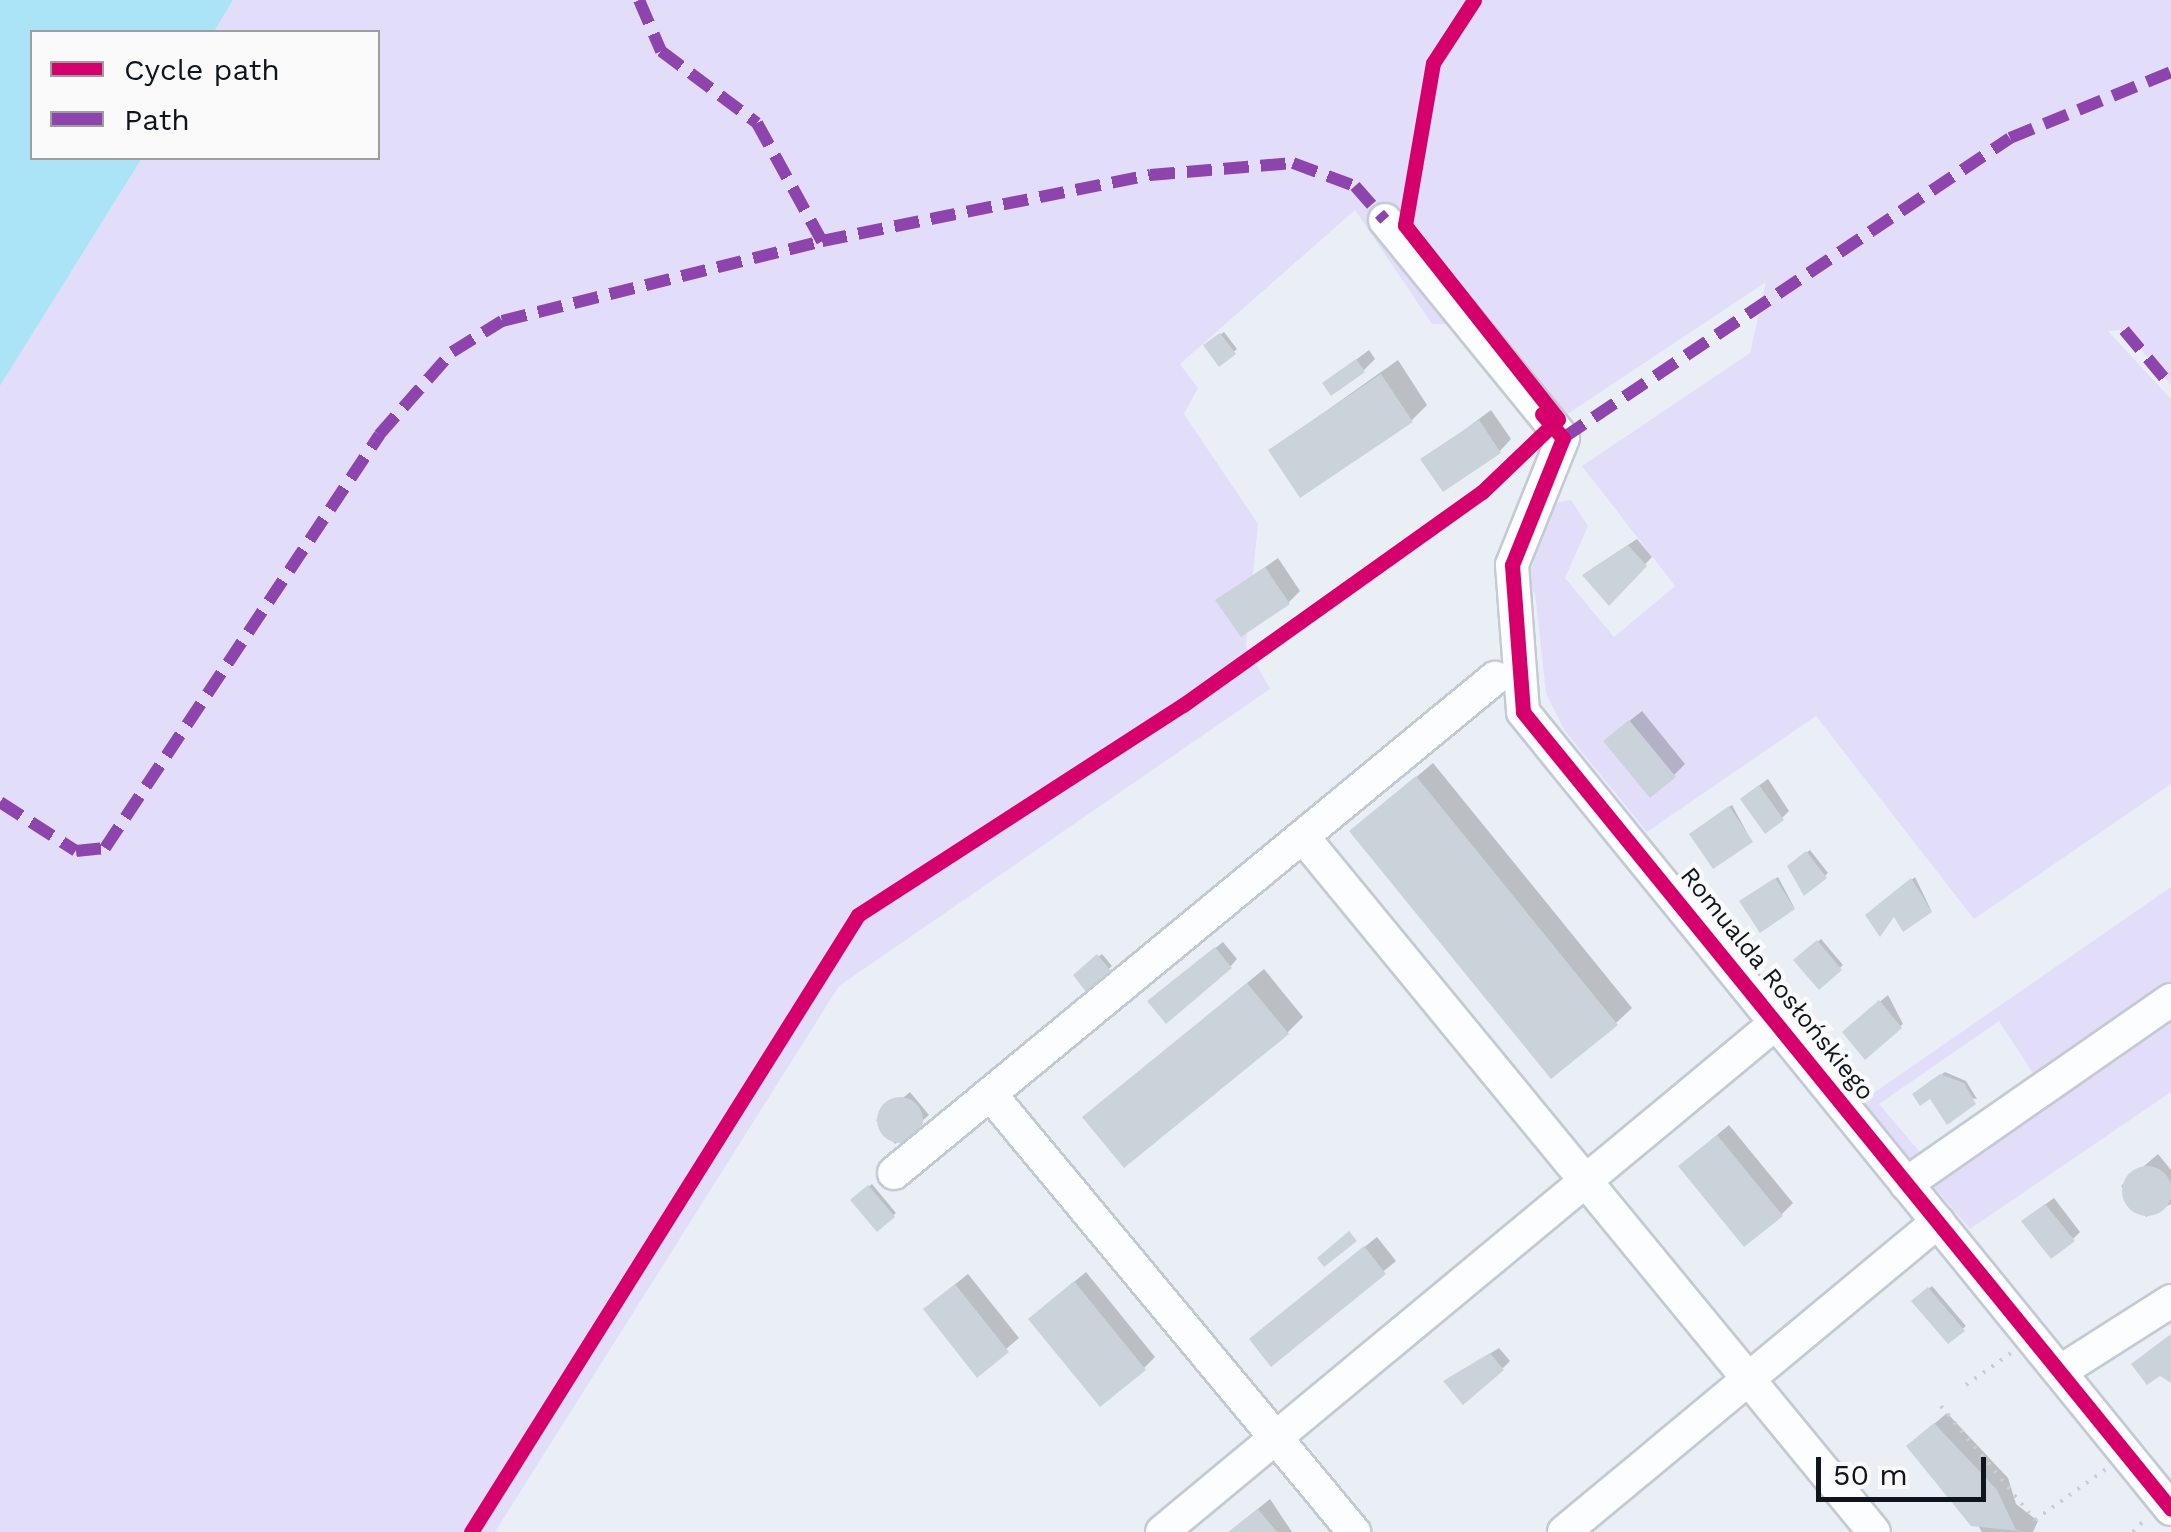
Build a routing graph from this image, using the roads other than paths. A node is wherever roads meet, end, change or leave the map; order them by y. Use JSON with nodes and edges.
{"nodes":[{"id":1,"x":1384,"y":220,"type":"dead end"},
{"id":2,"x":1495,"y":678,"type":"dead end"},
{"id":3,"x":1303,"y":837,"type":"junction"},
{"id":4,"x":2171,"y":1000,"type":"edge"},
{"id":5,"x":1776,"y":1023,"type":"junction"},
{"id":6,"x":990,"y":1094,"type":"junction"},
{"id":7,"x":894,"y":1173,"type":"dead end"},
{"id":8,"x":1586,"y":1181,"type":"junction"},
{"id":9,"x":1906,"y":1184,"type":"junction"},
{"id":10,"x":1938,"y":1222,"type":"junction"},
{"id":11,"x":2171,"y":1301,"type":"edge"},
{"id":12,"x":2060,"y":1371,"type":"junction"},
{"id":13,"x":1749,"y":1380,"type":"junction"},
{"id":14,"x":1276,"y":1438,"type":"junction"},
{"id":15,"x":2171,"y":1509,"type":"edge"},
{"id":16,"x":2171,"y":1521,"type":"edge"},
{"id":17,"x":1162,"y":1532,"type":"edge"},
{"id":18,"x":1354,"y":1532,"type":"edge"},
{"id":19,"x":1564,"y":1532,"type":"edge"},
{"id":20,"x":1874,"y":1532,"type":"edge"},
{"id":21,"x":2158,"y":1532,"type":"edge"}],
"edges":[{"from":1,"to":5,"type":"street","name":"Romualda Rosłońskiego"},
{"from":2,"to":3,"type":"street"},
{"from":3,"to":6,"type":"street"},
{"from":3,"to":8,"type":"street"},
{"from":4,"to":9,"type":"street"},
{"from":5,"to":8,"type":"street"},
{"from":5,"to":9,"type":"street","name":"Romualda Rosłońskiego"},
{"from":6,"to":7,"type":"street"},
{"from":6,"to":14,"type":"street"},
{"from":8,"to":13,"type":"street"},
{"from":8,"to":14,"type":"street"},
{"from":9,"to":10,"type":"street","name":"Romualda Rosłońskiego"},
{"from":10,"to":12,"type":"street","name":"Romualda Rosłońskiego"},
{"from":10,"to":13,"type":"street"},
{"from":11,"to":12,"type":"street"},
{"from":12,"to":15,"type":"street","name":"Romualda Rosłońskiego"},
{"from":13,"to":19,"type":"street"},
{"from":13,"to":20,"type":"street"},
{"from":14,"to":17,"type":"street"},
{"from":14,"to":18,"type":"street"},
{"from":16,"to":21,"type":"street"}]}
